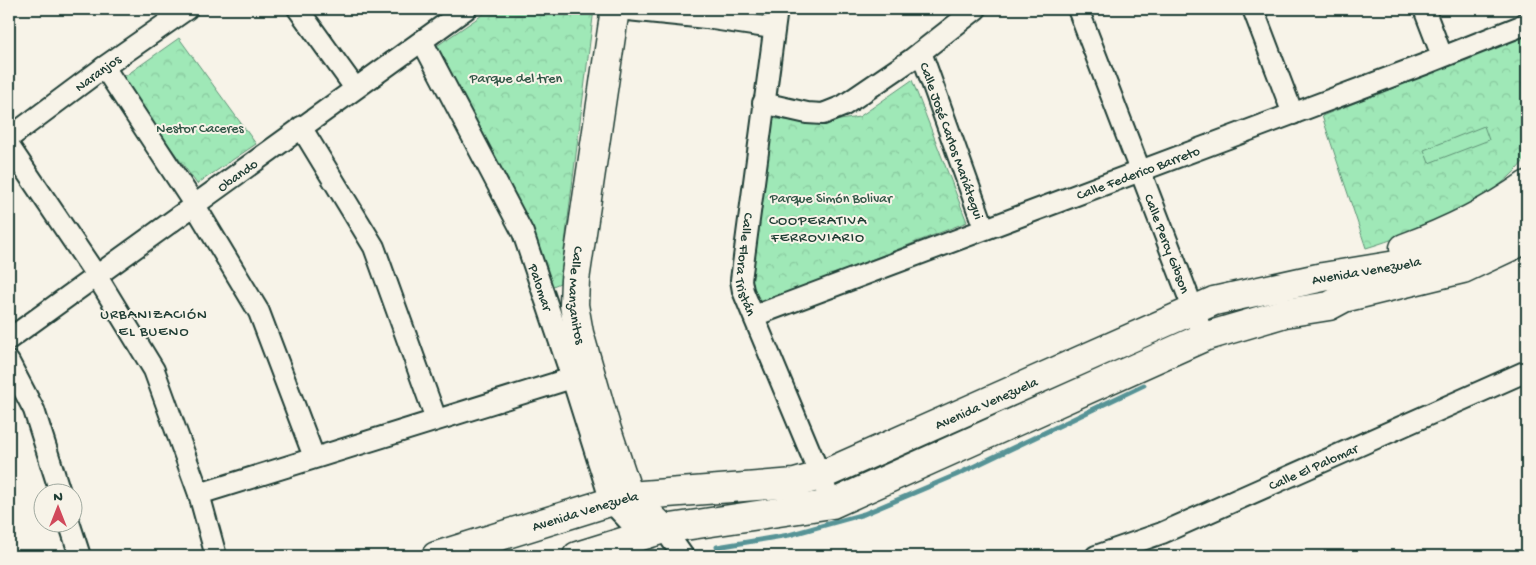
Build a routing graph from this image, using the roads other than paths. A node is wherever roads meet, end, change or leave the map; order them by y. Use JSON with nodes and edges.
{"nodes":[{"id":1,"x":187,"y":9,"type":"edge"},
{"id":2,"x":298,"y":9,"type":"edge"},
{"id":3,"x":617,"y":9,"type":"edge"},
{"id":4,"x":976,"y":9,"type":"edge"},
{"id":5,"x":1078,"y":9,"type":"edge"},
{"id":6,"x":1253,"y":9,"type":"edge"},
{"id":7,"x":1424,"y":9,"type":"edge"},
{"id":8,"x":456,"y":12,"type":"edge"},
{"id":9,"x":711,"y":13,"type":"edge"},
{"id":10,"x":775,"y":18,"type":"edge"},
{"id":11,"x":1524,"y":24,"type":"edge"},
{"id":12,"x":422,"y":41,"type":"junction"},
{"id":13,"x":921,"y":52,"type":"junction"},
{"id":14,"x":1442,"y":56,"type":"junction"},
{"id":15,"x":104,"y":67,"type":"junction"},
{"id":16,"x":355,"y":88,"type":"junction"},
{"id":17,"x":763,"y":103,"type":"junction"},
{"id":18,"x":1293,"y":114,"type":"junction"},
{"id":19,"x":301,"y":126,"type":"junction"},
{"id":20,"x":9,"y":138,"type":"edge"},
{"id":21,"x":9,"y":146,"type":"edge"},
{"id":22,"x":1140,"y":170,"type":"junction"},
{"id":23,"x":1527,"y":185,"type":"edge"},
{"id":24,"x":194,"y":204,"type":"junction"},
{"id":25,"x":1527,"y":216,"type":"edge"},
{"id":26,"x":984,"y":228,"type":"junction"},
{"id":27,"x":1527,"y":239,"type":"edge"},
{"id":28,"x":1527,"y":256,"type":"edge"},
{"id":29,"x":96,"y":275,"type":"junction"},
{"id":30,"x":1323,"y":278,"type":"junction"},
{"id":31,"x":1328,"y":306,"type":"junction"},
{"id":32,"x":1193,"y":310,"type":"junction"},
{"id":33,"x":754,"y":316,"type":"junction"},
{"id":34,"x":1204,"y":337,"type":"junction"},
{"id":35,"x":9,"y":339,"type":"edge"},
{"id":36,"x":9,"y":362,"type":"edge"},
{"id":37,"x":1527,"y":371,"type":"edge"},
{"id":38,"x":572,"y":378,"type":"junction"},
{"id":39,"x":436,"y":419,"type":"junction"},
{"id":40,"x":314,"y":457,"type":"junction"},
{"id":41,"x":820,"y":476,"type":"junction"},
{"id":42,"x":57,"y":482,"type":"edge"},
{"id":43,"x":199,"y":494,"type":"junction"},
{"id":44,"x":620,"y":499,"type":"junction"},
{"id":45,"x":832,"y":504,"type":"junction"},
{"id":46,"x":72,"y":532,"type":"edge"},
{"id":47,"x":667,"y":542,"type":"edge"},
{"id":48,"x":80,"y":556,"type":"edge"},
{"id":49,"x":216,"y":556,"type":"edge"},
{"id":50,"x":436,"y":556,"type":"edge"},
{"id":51,"x":577,"y":556,"type":"edge"},
{"id":52,"x":1096,"y":556,"type":"edge"}],
"edges":[{"from":1,"to":15,"type":"street","name":"Naranjos"},
{"from":2,"to":16,"type":"street"},
{"from":3,"to":9,"type":"street"},
{"from":3,"to":44,"type":"main road","name":"Calle Manzanitos"},
{"from":4,"to":13,"type":"street","name":"Calle José Carlos Mariátegui"},
{"from":5,"to":22,"type":"street","name":"Calle Percy Gibson"},
{"from":6,"to":18,"type":"street"},
{"from":7,"to":14,"type":"street"},
{"from":8,"to":12,"type":"street","name":"Obando"},
{"from":9,"to":10,"type":"street"},
{"from":10,"to":17,"type":"street","name":"Calle Flora Tristán"},
{"from":11,"to":14,"type":"street","name":"Calle Federico Barreto"},
{"from":12,"to":16,"type":"street","name":"Obando"},
{"from":12,"to":38,"type":"street","name":"Palomar"},
{"from":13,"to":17,"type":"street","name":"Calle José Carlos Mariátegui"},
{"from":13,"to":26,"type":"street","name":"Calle José Carlos Mariátegui"},
{"from":14,"to":18,"type":"street","name":"Calle Federico Barreto"},
{"from":15,"to":20,"type":"street","name":"Naranjos"},
{"from":15,"to":24,"type":"street"},
{"from":16,"to":19,"type":"street","name":"Obando"},
{"from":17,"to":33,"type":"street","name":"Calle Flora Tristán"},
{"from":18,"to":22,"type":"street","name":"Calle Federico Barreto"},
{"from":19,"to":24,"type":"street","name":"Obando"},
{"from":19,"to":39,"type":"street"},
{"from":21,"to":29,"type":"street"},
{"from":22,"to":26,"type":"street","name":"Calle Federico Barreto"},
{"from":22,"to":32,"type":"street","name":"Calle Percy Gibson"},
{"from":23,"to":30,"type":"main road"},
{"from":24,"to":29,"type":"street","name":"Obando"},
{"from":24,"to":40,"type":"street"},
{"from":25,"to":30,"type":"main road","name":"Avenida Venezuela"},
{"from":26,"to":33,"type":"street","name":"Calle Federico Barreto"},
{"from":27,"to":31,"type":"main road","name":"Avenida Venezuela"},
{"from":28,"to":31,"type":"main road"},
{"from":29,"to":35,"type":"street","name":"Obando"},
{"from":29,"to":43,"type":"street"},
{"from":30,"to":32,"type":"main road","name":"Avenida Venezuela"},
{"from":31,"to":34,"type":"main road","name":"Avenida Venezuela"},
{"from":32,"to":34,"type":"street","name":"Calle Percy Gibson"},
{"from":32,"to":41,"type":"main road","name":"Avenida Venezuela"},
{"from":33,"to":41,"type":"street","name":"Calle Flora Tristán"},
{"from":34,"to":45,"type":"main road","name":"Avenida Venezuela"},
{"from":36,"to":42,"type":"street"},
{"from":37,"to":52,"type":"street","name":"Calle El Palomar"},
{"from":38,"to":39,"type":"street"},
{"from":38,"to":44,"type":"street","name":"Palomar"},
{"from":39,"to":40,"type":"street"},
{"from":40,"to":43,"type":"street"},
{"from":41,"to":44,"type":"main road","name":"Avenida Venezuela"},
{"from":41,"to":45,"type":"street","name":"Calle Flora Tristán"},
{"from":43,"to":49,"type":"street"},
{"from":44,"to":47,"type":"main road","name":"Calle Manzanitos"},
{"from":44,"to":50,"type":"main road","name":"Avenida Venezuela"},
{"from":45,"to":47,"type":"main road","name":"Avenida Venezuela"},
{"from":46,"to":48,"type":"street"},
{"from":47,"to":51,"type":"main road","name":"Avenida Venezuela"}]}
